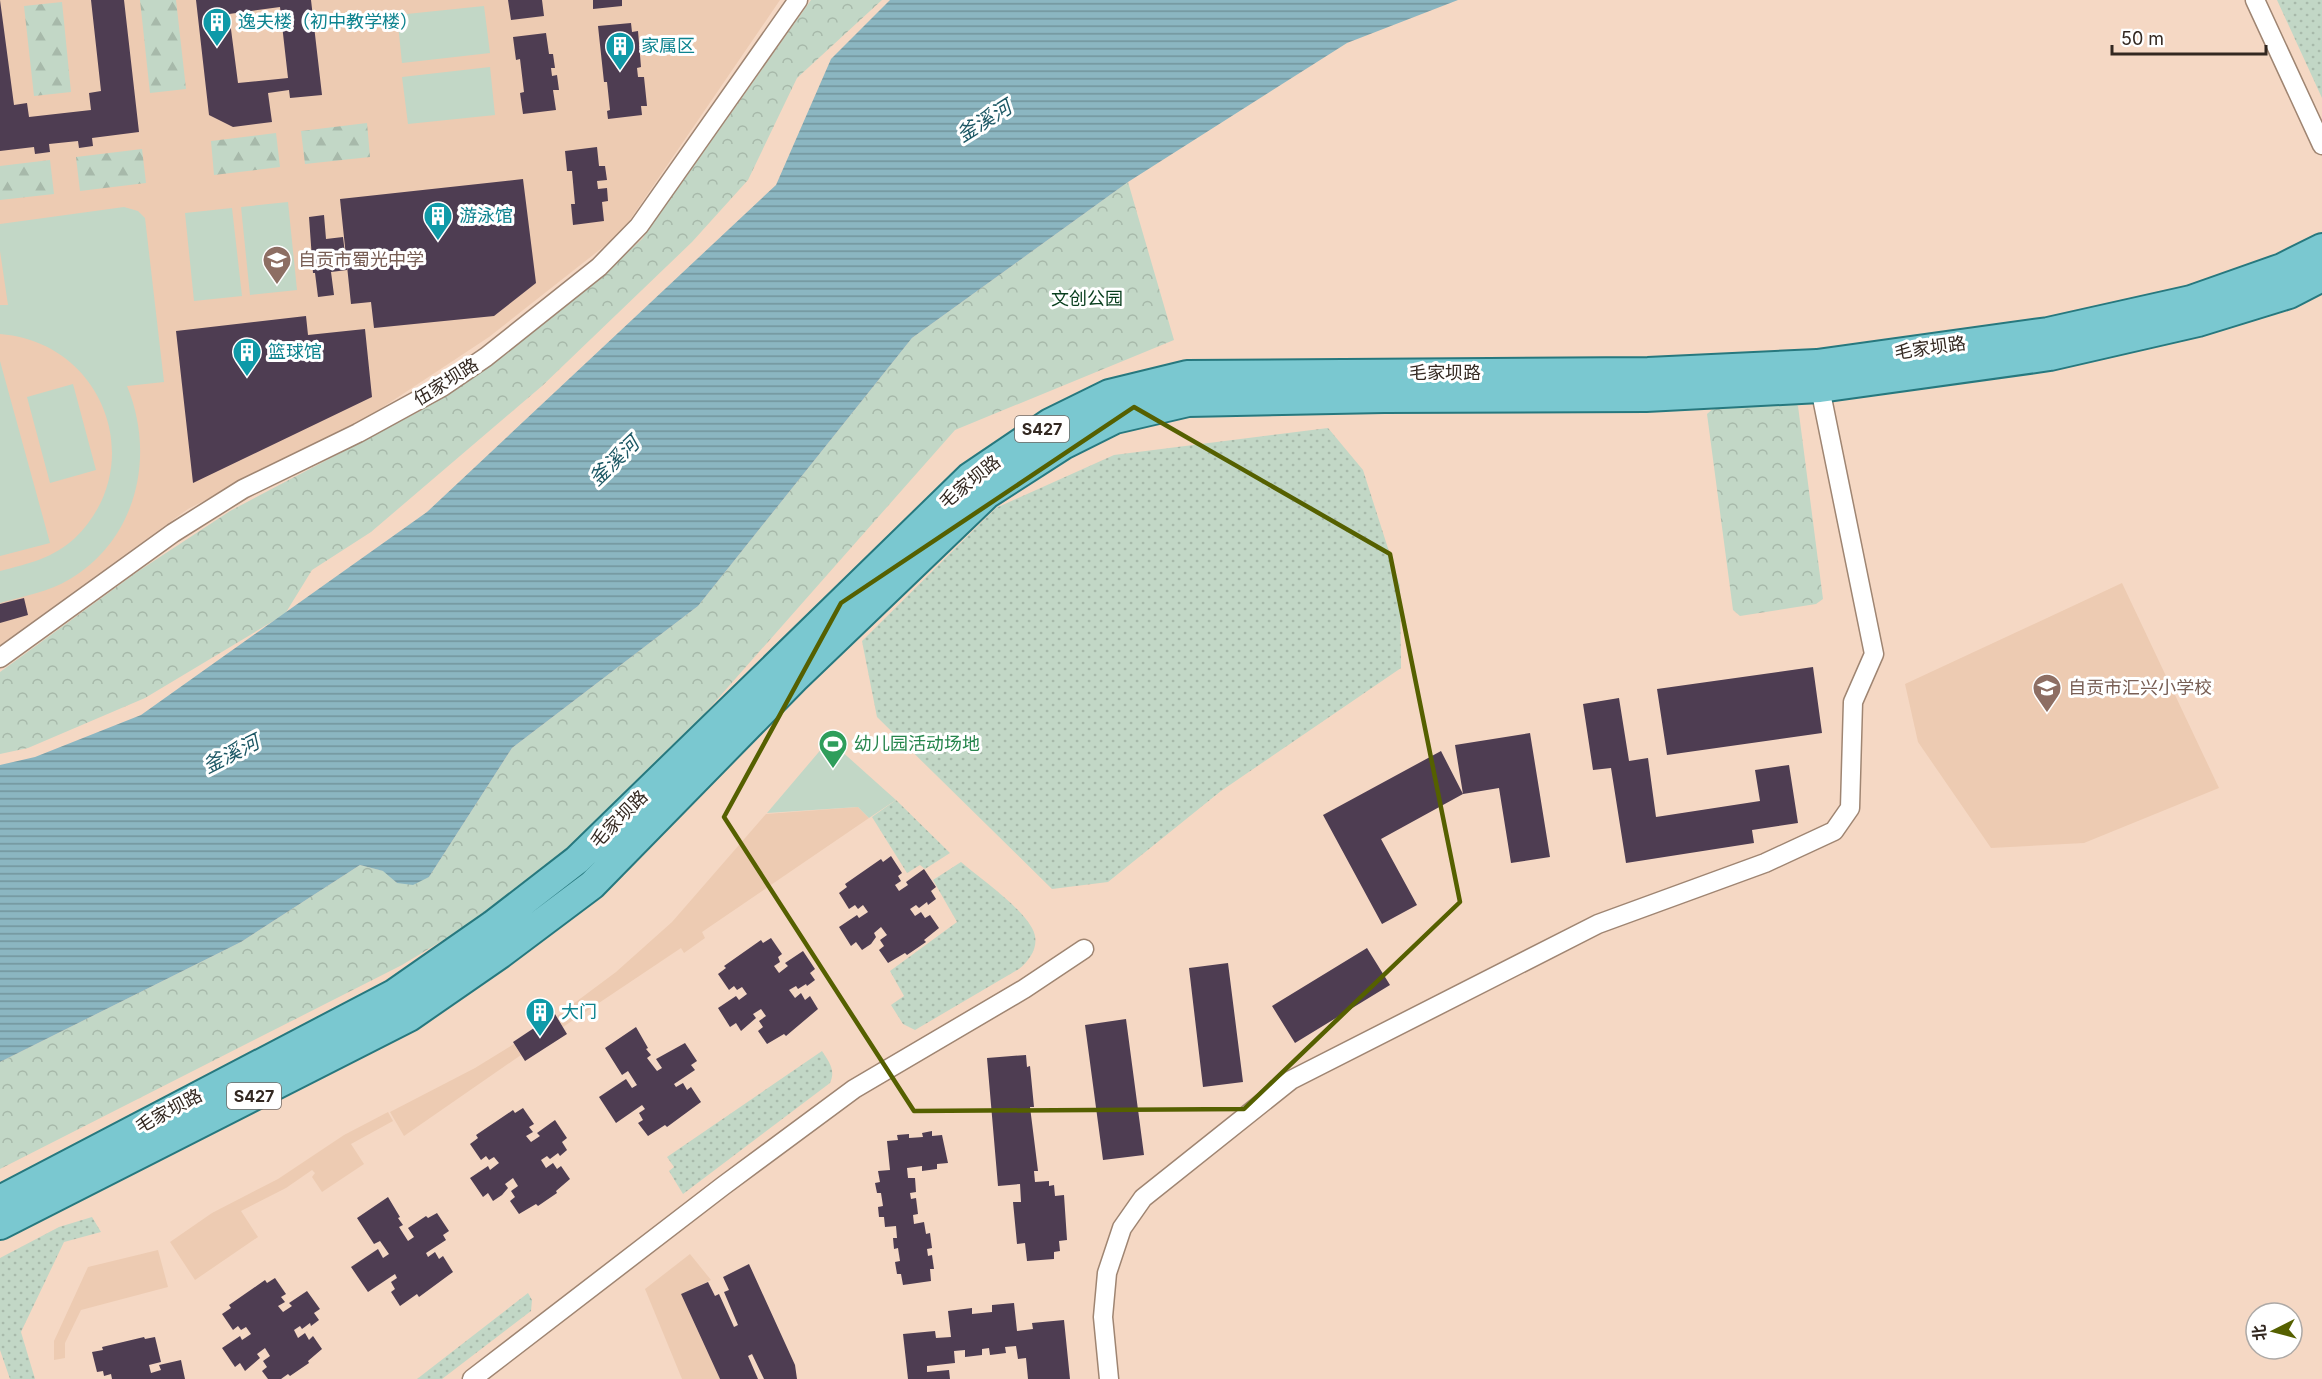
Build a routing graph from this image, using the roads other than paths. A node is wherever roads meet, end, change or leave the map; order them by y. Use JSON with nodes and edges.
{"nodes":[{"id":1,"x":798,"y":0,"type":"edge"},
{"id":2,"x":2255,"y":0,"type":"edge"},
{"id":3,"x":2322,"y":145,"type":"edge"},
{"id":4,"x":2322,"y":248,"type":"edge"},
{"id":5,"x":2322,"y":277,"type":"edge"},
{"id":6,"x":1820,"y":388,"type":"junction"},
{"id":7,"x":0,"y":658,"type":"edge"},
{"id":8,"x":1083,"y":949,"type":"dead end"},
{"id":9,"x":0,"y":1200,"type":"edge"},
{"id":10,"x":0,"y":1225,"type":"edge"},
{"id":11,"x":472,"y":1379,"type":"edge"},
{"id":12,"x":1109,"y":1379,"type":"edge"}],
"edges":[{"from":1,"to":7,"type":"street","name":"伍家坝路"},
{"from":2,"to":3,"type":"street"},
{"from":4,"to":9,"type":"main road","name":"毛家坝路","number":"S427"},
{"from":5,"to":6,"type":"main road","name":"毛家坝路","number":"S427"},
{"from":6,"to":10,"type":"main road","name":"毛家坝路","number":"S427"},
{"from":6,"to":12,"type":"street"},
{"from":8,"to":11,"type":"street"}]}
